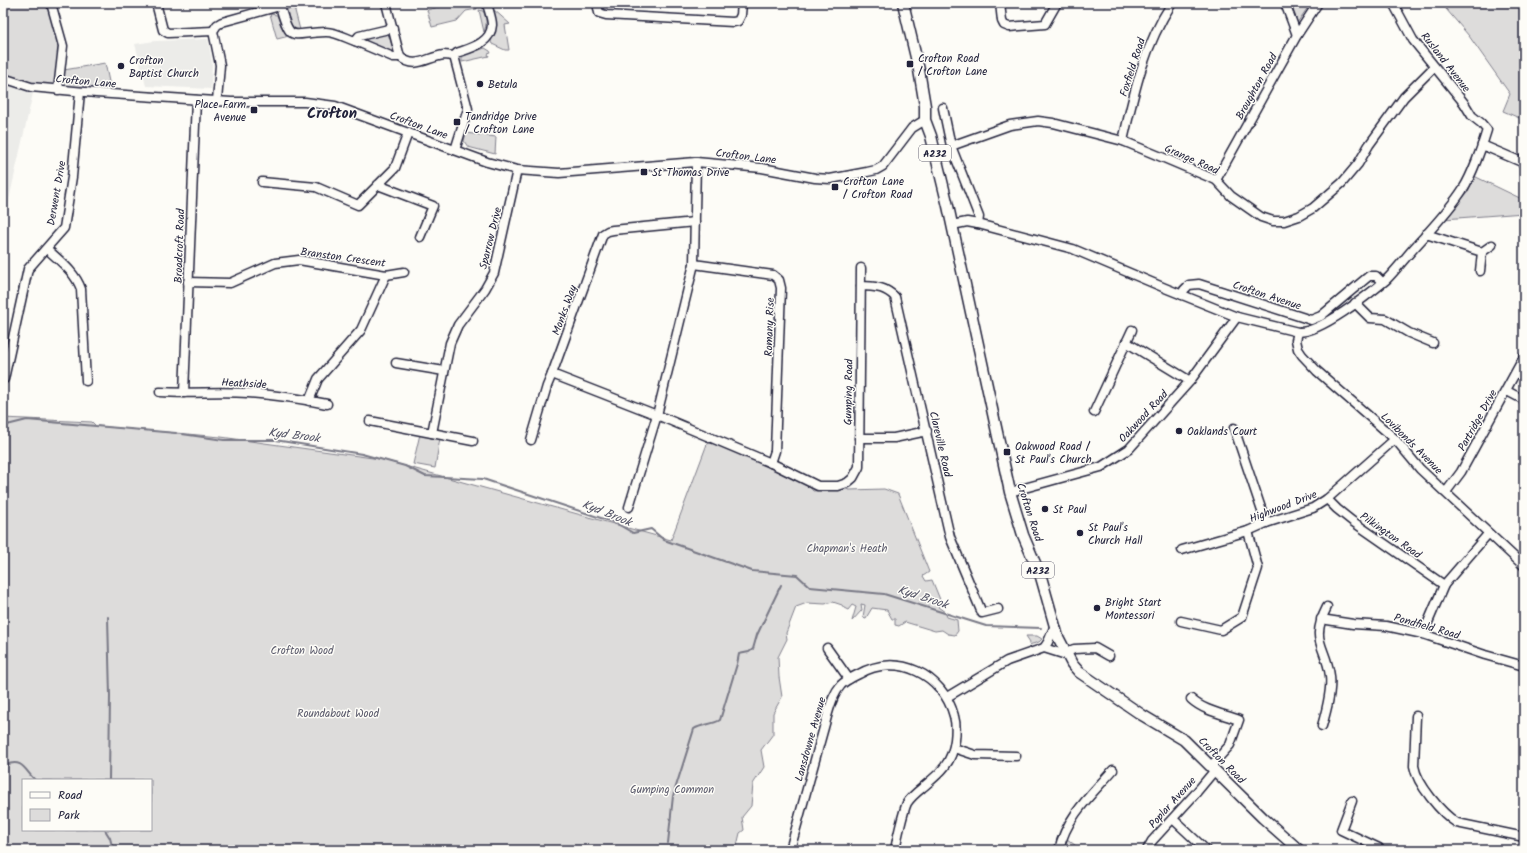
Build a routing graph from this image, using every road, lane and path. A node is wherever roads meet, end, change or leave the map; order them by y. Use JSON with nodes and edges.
{"nodes":[{"id":1,"x":50,"y":3,"type":"edge"},
{"id":2,"x":156,"y":3,"type":"edge"},
{"id":3,"x":386,"y":3,"type":"edge"},
{"id":4,"x":487,"y":3,"type":"edge"},
{"id":5,"x":596,"y":3,"type":"edge"},
{"id":6,"x":742,"y":3,"type":"edge"},
{"id":7,"x":903,"y":3,"type":"edge"},
{"id":8,"x":1000,"y":3,"type":"edge"},
{"id":9,"x":1057,"y":3,"type":"edge"},
{"id":10,"x":1172,"y":3,"type":"edge"},
{"id":11,"x":1285,"y":3,"type":"edge"},
{"id":12,"x":1318,"y":3,"type":"edge"},
{"id":13,"x":1393,"y":3,"type":"edge"},
{"id":14,"x":280,"y":4,"type":"edge"},
{"id":15,"x":393,"y":28,"type":"junction"},
{"id":16,"x":213,"y":31,"type":"junction"},
{"id":17,"x":1297,"y":35,"type":"junction"},
{"id":18,"x":355,"y":41,"type":"junction"},
{"id":19,"x":454,"y":56,"type":"junction"},
{"id":20,"x":400,"y":57,"type":"junction"},
{"id":21,"x":1434,"y":67,"type":"junction"},
{"id":22,"x":3,"y":78,"type":"edge"},
{"id":23,"x":58,"y":90,"type":"junction"},
{"id":24,"x":80,"y":92,"type":"junction"},
{"id":25,"x":196,"y":100,"type":"junction"},
{"id":26,"x":217,"y":101,"type":"junction"},
{"id":27,"x":942,"y":108,"type":"dead end"},
{"id":28,"x":925,"y":120,"type":"junction"},
{"id":29,"x":408,"y":133,"type":"junction"},
{"id":30,"x":1123,"y":141,"type":"junction"},
{"id":31,"x":1482,"y":145,"type":"junction"},
{"id":32,"x":951,"y":146,"type":"junction"},
{"id":33,"x":455,"y":150,"type":"junction"},
{"id":34,"x":696,"y":162,"type":"junction"},
{"id":35,"x":1524,"y":163,"type":"edge"},
{"id":36,"x":517,"y":170,"type":"junction"},
{"id":37,"x":1216,"y":180,"type":"junction"},
{"id":38,"x":262,"y":182,"type":"dead end"},
{"id":39,"x":378,"y":185,"type":"junction"},
{"id":40,"x":695,"y":222,"type":"junction"},
{"id":41,"x":952,"y":224,"type":"junction"},
{"id":42,"x":978,"y":224,"type":"junction"},
{"id":43,"x":1426,"y":234,"type":"junction"},
{"id":44,"x":420,"y":237,"type":"dead end"},
{"id":45,"x":1492,"y":245,"type":"dead end"},
{"id":46,"x":47,"y":249,"type":"junction"},
{"id":47,"x":1482,"y":252,"type":"junction"},
{"id":48,"x":694,"y":264,"type":"junction"},
{"id":49,"x":861,"y":268,"type":"dead end"},
{"id":50,"x":1480,"y":271,"type":"dead end"},
{"id":51,"x":404,"y":272,"type":"dead end"},
{"id":52,"x":386,"y":275,"type":"junction"},
{"id":53,"x":188,"y":282,"type":"junction"},
{"id":54,"x":1382,"y":282,"type":"junction"},
{"id":55,"x":861,"y":286,"type":"junction"},
{"id":56,"x":1182,"y":295,"type":"junction"},
{"id":57,"x":1355,"y":304,"type":"junction"},
{"id":58,"x":1237,"y":317,"type":"junction"},
{"id":59,"x":1132,"y":330,"type":"dead end"},
{"id":60,"x":1298,"y":332,"type":"junction"},
{"id":61,"x":1126,"y":342,"type":"junction"},
{"id":62,"x":1433,"y":343,"type":"dead end"},
{"id":63,"x":1524,"y":357,"type":"edge"},
{"id":64,"x":396,"y":363,"type":"dead end"},
{"id":65,"x":444,"y":372,"type":"junction"},
{"id":66,"x":552,"y":374,"type":"junction"},
{"id":67,"x":4,"y":379,"type":"dead end"},
{"id":68,"x":86,"y":380,"type":"dead end"},
{"id":69,"x":1190,"y":381,"type":"junction"},
{"id":70,"x":1506,"y":391,"type":"junction"},
{"id":71,"x":160,"y":392,"type":"dead end"},
{"id":72,"x":184,"y":393,"type":"junction"},
{"id":73,"x":309,"y":400,"type":"junction"},
{"id":74,"x":1524,"y":400,"type":"edge"},
{"id":75,"x":327,"y":404,"type":"dead end"},
{"id":76,"x":1094,"y":412,"type":"dead end"},
{"id":77,"x":657,"y":415,"type":"junction"},
{"id":78,"x":370,"y":420,"type":"dead end"},
{"id":79,"x":1234,"y":428,"type":"dead end"},
{"id":80,"x":927,"y":431,"type":"junction"},
{"id":81,"x":432,"y":433,"type":"junction"},
{"id":82,"x":859,"y":438,"type":"junction"},
{"id":83,"x":1395,"y":439,"type":"junction"},
{"id":84,"x":531,"y":440,"type":"dead end"},
{"id":85,"x":473,"y":441,"type":"dead end"},
{"id":86,"x":771,"y":463,"type":"junction"},
{"id":87,"x":1010,"y":492,"type":"junction"},
{"id":88,"x":1446,"y":492,"type":"junction"},
{"id":89,"x":1328,"y":499,"type":"junction"},
{"id":90,"x":629,"y":507,"type":"dead end"},
{"id":91,"x":1266,"y":523,"type":"junction"},
{"id":92,"x":1248,"y":531,"type":"junction"},
{"id":93,"x":1488,"y":534,"type":"junction"},
{"id":94,"x":1182,"y":550,"type":"dead end"},
{"id":95,"x":1524,"y":566,"type":"edge"},
{"id":96,"x":1444,"y":585,"type":"junction"},
{"id":97,"x":1327,"y":608,"type":"dead end"},
{"id":98,"x":998,"y":609,"type":"dead end"},
{"id":99,"x":1321,"y":619,"type":"junction"},
{"id":100,"x":1181,"y":621,"type":"dead end"},
{"id":101,"x":1055,"y":625,"type":"junction"},
{"id":102,"x":1423,"y":634,"type":"junction"},
{"id":103,"x":827,"y":648,"type":"dead end"},
{"id":104,"x":1044,"y":648,"type":"junction"},
{"id":105,"x":1066,"y":653,"type":"junction"},
{"id":106,"x":1109,"y":656,"type":"dead end"},
{"id":107,"x":1524,"y":666,"type":"edge"},
{"id":108,"x":849,"y":679,"type":"junction"},
{"id":109,"x":947,"y":697,"type":"junction"},
{"id":110,"x":1191,"y":699,"type":"dead end"},
{"id":111,"x":1416,"y":716,"type":"dead end"},
{"id":112,"x":1322,"y":726,"type":"dead end"},
{"id":113,"x":954,"y":748,"type":"junction"},
{"id":114,"x":1016,"y":756,"type":"dead end"},
{"id":115,"x":1213,"y":768,"type":"junction"},
{"id":116,"x":1113,"y":770,"type":"dead end"},
{"id":117,"x":1352,"y":801,"type":"dead end"},
{"id":118,"x":1173,"y":818,"type":"junction"},
{"id":119,"x":1524,"y":836,"type":"edge"},
{"id":120,"x":1379,"y":849,"type":"edge"},
{"id":121,"x":790,"y":850,"type":"edge"},
{"id":122,"x":895,"y":850,"type":"edge"},
{"id":123,"x":1059,"y":850,"type":"edge"},
{"id":124,"x":1147,"y":850,"type":"edge"},
{"id":125,"x":1206,"y":850,"type":"edge"},
{"id":126,"x":1299,"y":850,"type":"edge"}],
"edges":[{"from":1,"to":23,"type":"street"},
{"from":2,"to":16,"type":"street"},
{"from":3,"to":15,"type":"street"},
{"from":4,"to":19,"type":"street"},
{"from":5,"to":6,"type":"street"},
{"from":7,"to":28,"type":"main road","name":"Crofton Road","number":"A232"},
{"from":8,"to":9,"type":"street"},
{"from":10,"to":30,"type":"street","name":"Foxfield Road"},
{"from":11,"to":17,"type":"street"},
{"from":12,"to":17,"type":"street","name":"Broughton Road"},
{"from":13,"to":21,"type":"street","name":"Rusland Avenue"},
{"from":14,"to":16,"type":"street"},
{"from":14,"to":18,"type":"street"},
{"from":15,"to":18,"type":"street"},
{"from":15,"to":20,"type":"street"},
{"from":16,"to":26,"type":"street"},
{"from":17,"to":37,"type":"street","name":"Broughton Road"},
{"from":18,"to":20,"type":"street"},
{"from":19,"to":20,"type":"street"},
{"from":19,"to":33,"type":"street"},
{"from":21,"to":31,"type":"street","name":"Rusland Avenue"},
{"from":21,"to":37,"type":"street","name":"Grange Road"},
{"from":22,"to":23,"type":"street","name":"Crofton Lane"},
{"from":23,"to":24,"type":"street","name":"Crofton Lane"},
{"from":24,"to":25,"type":"street","name":"Crofton Lane"},
{"from":24,"to":46,"type":"street","name":"Derwent Drive"},
{"from":25,"to":26,"type":"street","name":"Crofton Lane"},
{"from":25,"to":53,"type":"street","name":"Broadcroft Road"},
{"from":26,"to":29,"type":"street","name":"Crofton Lane"},
{"from":27,"to":32,"type":"street"},
{"from":28,"to":34,"type":"street","name":"Crofton Lane"},
{"from":28,"to":41,"type":"main road","name":"Crofton Road","number":"A232"},
{"from":29,"to":33,"type":"street","name":"Crofton Lane"},
{"from":29,"to":39,"type":"street"},
{"from":30,"to":32,"type":"street","name":"Grange Road"},
{"from":30,"to":37,"type":"street","name":"Grange Road"},
{"from":31,"to":35,"type":"street"},
{"from":31,"to":43,"type":"street"},
{"from":32,"to":42,"type":"street"},
{"from":33,"to":36,"type":"street","name":"Crofton Lane"},
{"from":34,"to":36,"type":"street","name":"Crofton Lane"},
{"from":34,"to":40,"type":"street"},
{"from":36,"to":65,"type":"street","name":"Sparrow Drive"},
{"from":38,"to":39,"type":"street"},
{"from":39,"to":44,"type":"street"},
{"from":40,"to":48,"type":"street"},
{"from":40,"to":66,"type":"street","name":"Monks Way"},
{"from":41,"to":42,"type":"street"},
{"from":41,"to":87,"type":"main road","name":"Crofton Road","number":"A232"},
{"from":42,"to":56,"type":"street"},
{"from":43,"to":47,"type":"street"},
{"from":43,"to":54,"type":"street"},
{"from":45,"to":47,"type":"street"},
{"from":46,"to":67,"type":"street","name":"Derwent Drive"},
{"from":46,"to":68,"type":"street"},
{"from":47,"to":50,"type":"street"},
{"from":48,"to":77,"type":"street"},
{"from":48,"to":86,"type":"street","name":"Romany Rise"},
{"from":49,"to":55,"type":"street","name":"Gumping Road"},
{"from":51,"to":52,"type":"street","name":"Branston Crescent"},
{"from":52,"to":53,"type":"street","name":"Branston Crescent"},
{"from":52,"to":73,"type":"street"},
{"from":53,"to":72,"type":"street","name":"Broadcroft Road"},
{"from":54,"to":56,"type":"street","name":"Crofton Avenue"},
{"from":54,"to":57,"type":"street"},
{"from":55,"to":80,"type":"street","name":"Clareville Road"},
{"from":55,"to":82,"type":"street","name":"Gumping Road"},
{"from":56,"to":58,"type":"street"},
{"from":57,"to":60,"type":"street"},
{"from":57,"to":62,"type":"street"},
{"from":58,"to":60,"type":"street"},
{"from":58,"to":69,"type":"street","name":"Oakwood Road"},
{"from":59,"to":61,"type":"street"},
{"from":60,"to":83,"type":"street","name":"Lovibonds Avenue"},
{"from":61,"to":69,"type":"street"},
{"from":61,"to":76,"type":"street"},
{"from":63,"to":70,"type":"street","name":"Partridge Drive"},
{"from":64,"to":65,"type":"street"},
{"from":65,"to":81,"type":"street","name":"Sparrow Drive"},
{"from":66,"to":77,"type":"street"},
{"from":66,"to":84,"type":"street"},
{"from":69,"to":87,"type":"street","name":"Oakwood Road"},
{"from":70,"to":74,"type":"street"},
{"from":70,"to":88,"type":"street","name":"Partridge Drive"},
{"from":71,"to":72,"type":"street","name":"Heathside"},
{"from":72,"to":73,"type":"street","name":"Heathside"},
{"from":73,"to":75,"type":"street","name":"Heathside"},
{"from":77,"to":86,"type":"street"},
{"from":77,"to":90,"type":"street"},
{"from":78,"to":81,"type":"street"},
{"from":79,"to":91,"type":"street"},
{"from":80,"to":82,"type":"street"},
{"from":80,"to":98,"type":"street","name":"Clareville Road"},
{"from":81,"to":85,"type":"street"},
{"from":82,"to":86,"type":"street","name":"Gumping Road"},
{"from":83,"to":88,"type":"street","name":"Lovibonds Avenue"},
{"from":83,"to":89,"type":"street","name":"Highwood Drive"},
{"from":87,"to":101,"type":"main road","name":"Crofton Road","number":"A232"},
{"from":88,"to":93,"type":"street","name":"Lovibonds Avenue"},
{"from":89,"to":91,"type":"street","name":"Highwood Drive"},
{"from":89,"to":96,"type":"street","name":"Pilkington Road"},
{"from":91,"to":92,"type":"street","name":"Highwood Drive"},
{"from":92,"to":94,"type":"street","name":"Highwood Drive"},
{"from":92,"to":100,"type":"street"},
{"from":93,"to":95,"type":"street","name":"Lovibonds Avenue"},
{"from":93,"to":96,"type":"street"},
{"from":96,"to":102,"type":"street"},
{"from":97,"to":99,"type":"street"},
{"from":99,"to":102,"type":"street","name":"Pondfield Road"},
{"from":99,"to":112,"type":"street"},
{"from":101,"to":104,"type":"street"},
{"from":101,"to":105,"type":"main road","name":"Crofton Road","number":"A232"},
{"from":102,"to":107,"type":"street","name":"Pondfield Road"},
{"from":103,"to":108,"type":"street"},
{"from":104,"to":105,"type":"street"},
{"from":104,"to":109,"type":"street"},
{"from":105,"to":106,"type":"street"},
{"from":105,"to":115,"type":"main road","name":"Crofton Road","number":"A232"},
{"from":108,"to":109,"type":"street","name":"Lansdowne Avenue"},
{"from":108,"to":121,"type":"street","name":"Lansdowne Avenue"},
{"from":109,"to":113,"type":"street","name":"Lansdowne Avenue"},
{"from":110,"to":115,"type":"street","name":"Poplar Avenue"},
{"from":111,"to":119,"type":"street"},
{"from":113,"to":114,"type":"street"},
{"from":113,"to":122,"type":"street","name":"Lansdowne Avenue"},
{"from":115,"to":118,"type":"street","name":"Poplar Avenue"},
{"from":115,"to":126,"type":"main road","name":"Crofton Road","number":"A232"},
{"from":116,"to":123,"type":"street"},
{"from":117,"to":120,"type":"street"},
{"from":118,"to":124,"type":"street","name":"Poplar Avenue"},
{"from":118,"to":125,"type":"street"}]}
